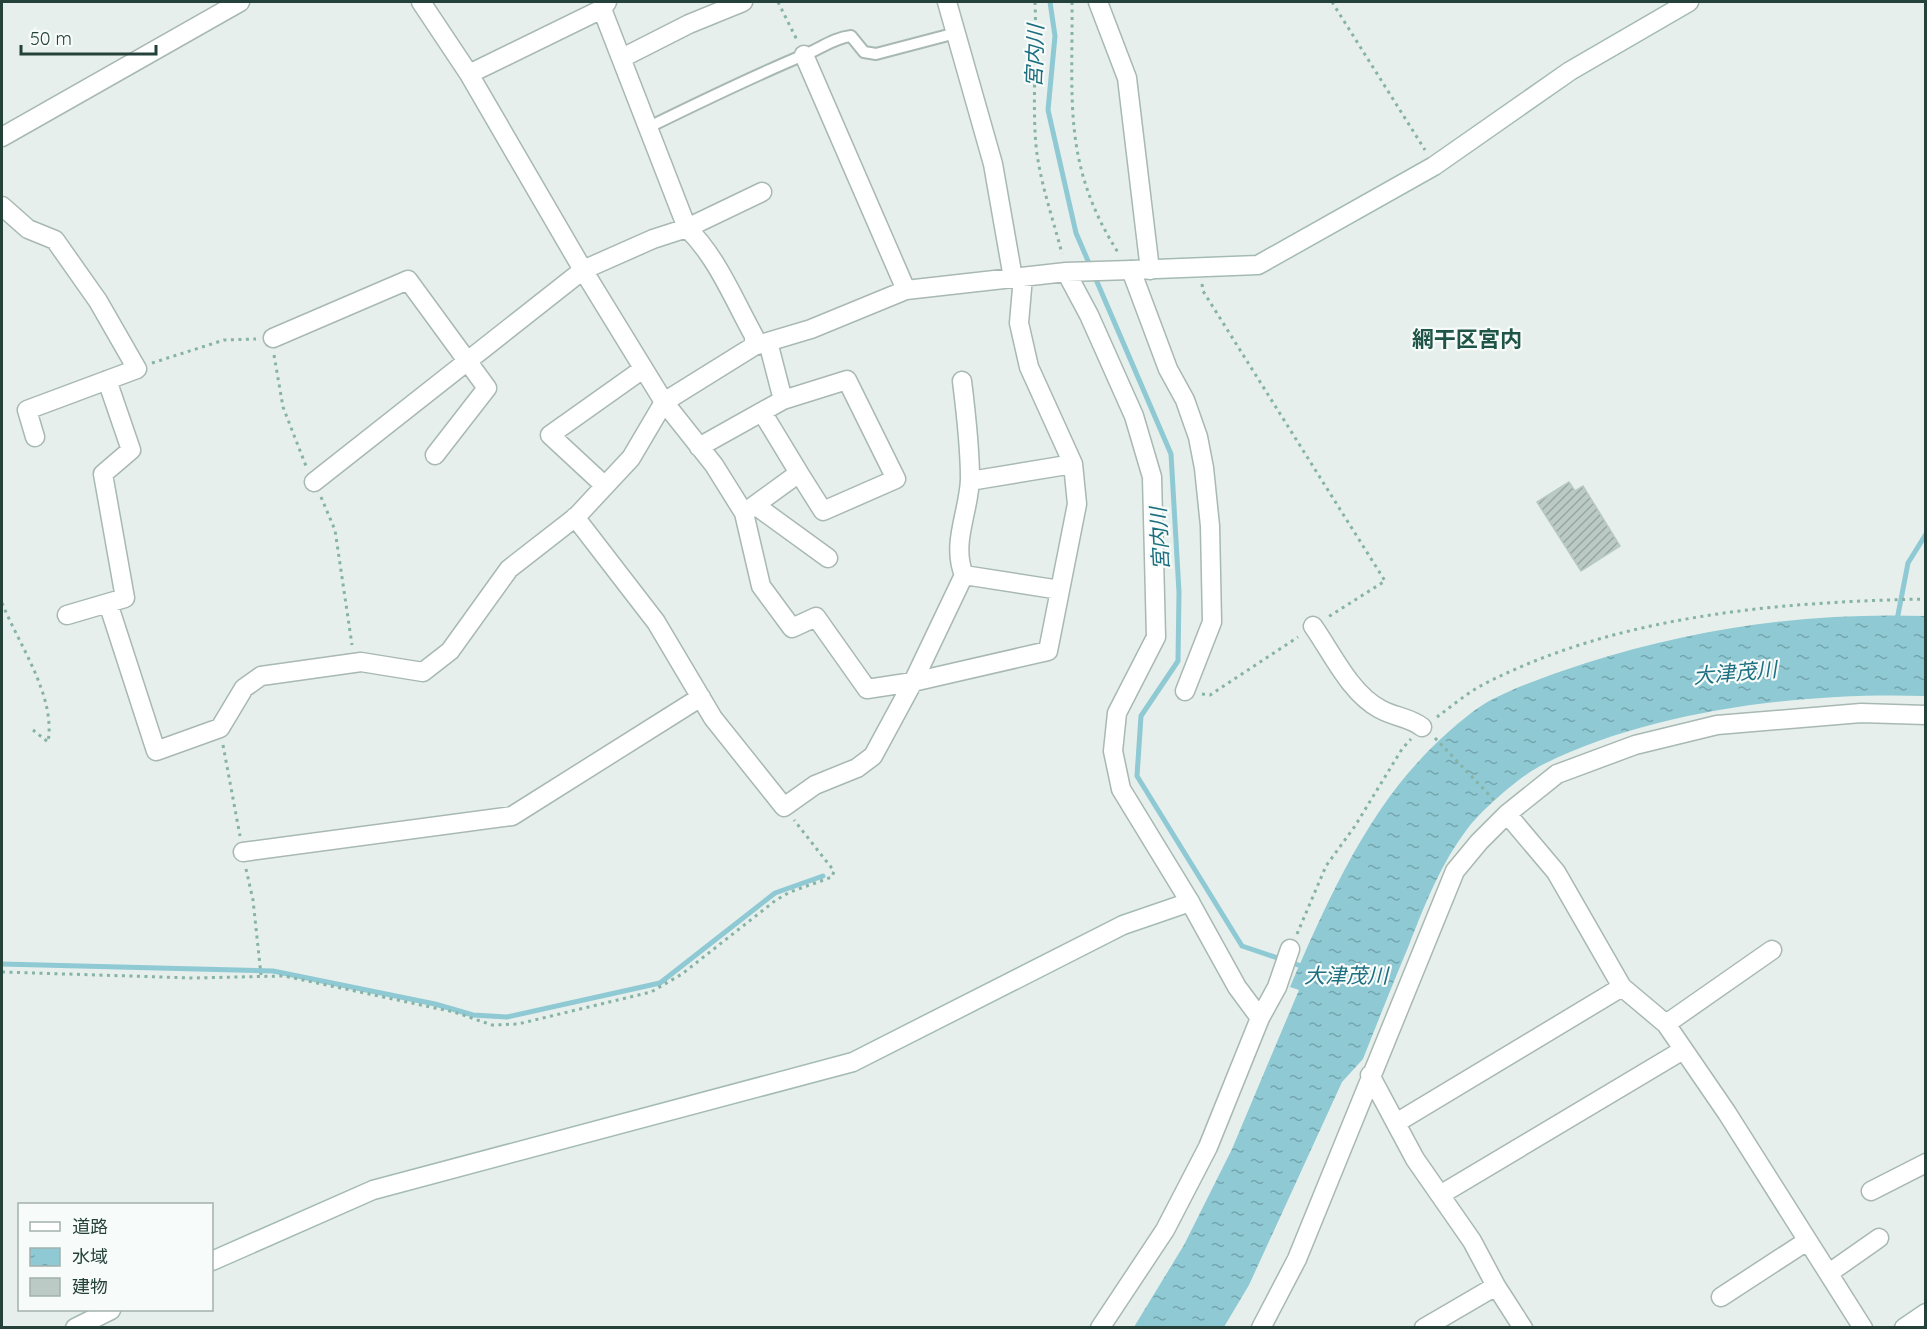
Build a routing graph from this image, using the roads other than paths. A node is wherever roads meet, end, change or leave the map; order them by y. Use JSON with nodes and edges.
{"nodes":[{"id":1,"x":240,"y":2,"type":"edge"},
{"id":2,"x":421,"y":2,"type":"edge"},
{"id":3,"x":743,"y":2,"type":"edge"},
{"id":4,"x":947,"y":2,"type":"edge"},
{"id":5,"x":1098,"y":2,"type":"edge"},
{"id":6,"x":1689,"y":2,"type":"edge"},
{"id":7,"x":604,"y":5,"type":"edge"},
{"id":8,"x":956,"y":33,"type":"junction"},
{"id":9,"x":804,"y":55,"type":"junction"},
{"id":10,"x":622,"y":58,"type":"junction"},
{"id":11,"x":469,"y":74,"type":"junction"},
{"id":12,"x":649,"y":127,"type":"junction"},
{"id":13,"x":2,"y":137,"type":"edge"},
{"id":14,"x":762,"y":192,"type":"dead end"},
{"id":15,"x":2,"y":206,"type":"edge"},
{"id":16,"x":687,"y":228,"type":"junction"},
{"id":17,"x":583,"y":270,"type":"junction"},
{"id":18,"x":1131,"y":270,"type":"junction"},
{"id":19,"x":1150,"y":270,"type":"junction"},
{"id":20,"x":1066,"y":272,"type":"junction"},
{"id":21,"x":1018,"y":278,"type":"junction"},
{"id":22,"x":906,"y":290,"type":"junction"},
{"id":23,"x":273,"y":338,"type":"road end"},
{"id":24,"x":761,"y":344,"type":"junction"},
{"id":25,"x":468,"y":360,"type":"junction"},
{"id":26,"x":643,"y":369,"type":"junction"},
{"id":27,"x":107,"y":380,"type":"junction"},
{"id":28,"x":962,"y":381,"type":"dead end"},
{"id":29,"x":783,"y":400,"type":"junction"},
{"id":30,"x":664,"y":402,"type":"junction"},
{"id":31,"x":762,"y":412,"type":"junction"},
{"id":32,"x":35,"y":437,"type":"dead end"},
{"id":33,"x":699,"y":447,"type":"junction"},
{"id":34,"x":435,"y":455,"type":"dead end"},
{"id":35,"x":1073,"y":464,"type":"junction"},
{"id":36,"x":799,"y":473,"type":"junction"},
{"id":37,"x":970,"y":481,"type":"junction"},
{"id":38,"x":314,"y":482,"type":"dead end"},
{"id":39,"x":605,"y":486,"type":"junction"},
{"id":40,"x":749,"y":509,"type":"junction"},
{"id":41,"x":575,"y":517,"type":"junction"},
{"id":42,"x":828,"y":558,"type":"dead end"},
{"id":43,"x":964,"y":574,"type":"junction"},
{"id":44,"x":1060,"y":590,"type":"junction"},
{"id":45,"x":108,"y":603,"type":"junction"},
{"id":46,"x":67,"y":615,"type":"dead end"},
{"id":47,"x":1313,"y":626,"type":"road end"},
{"id":48,"x":913,"y":682,"type":"junction"},
{"id":49,"x":1185,"y":691,"type":"road end"},
{"id":50,"x":701,"y":697,"type":"junction"},
{"id":51,"x":1926,"y":715,"type":"edge"},
{"id":52,"x":1425,"y":729,"type":"road end"},
{"id":53,"x":1503,"y":810,"type":"junction"},
{"id":54,"x":243,"y":852,"type":"dead end"},
{"id":55,"x":1190,"y":902,"type":"junction"},
{"id":56,"x":1290,"y":949,"type":"road end"},
{"id":57,"x":1772,"y":950,"type":"dead end"},
{"id":58,"x":1622,"y":987,"type":"junction"},
{"id":59,"x":1260,"y":1018,"type":"junction"},
{"id":60,"x":1666,"y":1024,"type":"junction"},
{"id":61,"x":1683,"y":1050,"type":"junction"},
{"id":62,"x":1370,"y":1075,"type":"junction"},
{"id":63,"x":1396,"y":1123,"type":"junction"},
{"id":64,"x":1926,"y":1164,"type":"edge"},
{"id":65,"x":1871,"y":1191,"type":"dead end"},
{"id":66,"x":1440,"y":1195,"type":"junction"},
{"id":67,"x":1879,"y":1238,"type":"dead end"},
{"id":68,"x":1807,"y":1241,"type":"junction"},
{"id":69,"x":213,"y":1261,"type":"edge"},
{"id":70,"x":1829,"y":1273,"type":"junction"},
{"id":71,"x":1496,"y":1287,"type":"junction"},
{"id":72,"x":1721,"y":1297,"type":"dead end"},
{"id":73,"x":109,"y":1311,"type":"edge"},
{"id":74,"x":1926,"y":1313,"type":"edge"},
{"id":75,"x":75,"y":1328,"type":"edge"},
{"id":76,"x":1100,"y":1328,"type":"edge"},
{"id":77,"x":1261,"y":1328,"type":"edge"},
{"id":78,"x":1424,"y":1328,"type":"edge"},
{"id":79,"x":1522,"y":1328,"type":"edge"},
{"id":80,"x":1863,"y":1328,"type":"edge"},
{"id":81,"x":1904,"y":1328,"type":"edge"}],
"edges":[{"from":1,"to":13,"type":"street"},
{"from":2,"to":11,"type":"street"},
{"from":3,"to":10,"type":"street"},
{"from":4,"to":8,"type":"street"},
{"from":5,"to":19,"type":"street"},
{"from":6,"to":19,"type":"street"},
{"from":7,"to":10,"type":"street"},
{"from":7,"to":11,"type":"street"},
{"from":8,"to":9,"type":"lane"},
{"from":8,"to":21,"type":"street"},
{"from":9,"to":12,"type":"lane"},
{"from":9,"to":22,"type":"street"},
{"from":10,"to":12,"type":"street"},
{"from":11,"to":17,"type":"street"},
{"from":12,"to":16,"type":"street"},
{"from":14,"to":16,"type":"street"},
{"from":15,"to":27,"type":"street"},
{"from":16,"to":17,"type":"street"},
{"from":16,"to":24,"type":"street"},
{"from":17,"to":25,"type":"street"},
{"from":17,"to":26,"type":"street"},
{"from":18,"to":19,"type":"street"},
{"from":18,"to":20,"type":"street"},
{"from":18,"to":49,"type":"street"},
{"from":20,"to":21,"type":"street"},
{"from":20,"to":55,"type":"street"},
{"from":21,"to":22,"type":"street"},
{"from":21,"to":35,"type":"street"},
{"from":22,"to":24,"type":"street"},
{"from":23,"to":25,"type":"street"},
{"from":24,"to":29,"type":"street"},
{"from":24,"to":30,"type":"street"},
{"from":25,"to":34,"type":"street"},
{"from":25,"to":38,"type":"street"},
{"from":26,"to":30,"type":"street"},
{"from":26,"to":39,"type":"street"},
{"from":27,"to":32,"type":"street"},
{"from":27,"to":45,"type":"street"},
{"from":28,"to":37,"type":"street"},
{"from":29,"to":31,"type":"street"},
{"from":29,"to":36,"type":"street"},
{"from":30,"to":33,"type":"street"},
{"from":30,"to":39,"type":"street"},
{"from":31,"to":33,"type":"street"},
{"from":31,"to":36,"type":"street"},
{"from":33,"to":40,"type":"street"},
{"from":35,"to":37,"type":"street"},
{"from":35,"to":44,"type":"street"},
{"from":36,"to":40,"type":"street"},
{"from":37,"to":43,"type":"street"},
{"from":39,"to":41,"type":"street"},
{"from":40,"to":42,"type":"street"},
{"from":40,"to":48,"type":"street"},
{"from":41,"to":45,"type":"street"},
{"from":41,"to":50,"type":"street"},
{"from":43,"to":44,"type":"street"},
{"from":43,"to":48,"type":"street"},
{"from":44,"to":48,"type":"street"},
{"from":45,"to":46,"type":"street"},
{"from":47,"to":52,"type":"street"},
{"from":48,"to":50,"type":"street"},
{"from":50,"to":54,"type":"street"},
{"from":51,"to":53,"type":"street"},
{"from":53,"to":58,"type":"street"},
{"from":53,"to":62,"type":"street"},
{"from":55,"to":59,"type":"street"},
{"from":55,"to":69,"type":"street"},
{"from":56,"to":59,"type":"street"},
{"from":57,"to":60,"type":"street"},
{"from":58,"to":60,"type":"street"},
{"from":58,"to":63,"type":"street"},
{"from":59,"to":76,"type":"street"},
{"from":60,"to":61,"type":"street"},
{"from":61,"to":66,"type":"street"},
{"from":61,"to":68,"type":"street"},
{"from":62,"to":63,"type":"street"},
{"from":62,"to":77,"type":"street"},
{"from":63,"to":66,"type":"street"},
{"from":64,"to":65,"type":"street"},
{"from":66,"to":71,"type":"street"},
{"from":67,"to":70,"type":"street"},
{"from":68,"to":70,"type":"street"},
{"from":68,"to":72,"type":"street"},
{"from":70,"to":80,"type":"street"},
{"from":71,"to":78,"type":"street"},
{"from":71,"to":79,"type":"street"},
{"from":73,"to":75,"type":"street"},
{"from":74,"to":81,"type":"street"}]}
